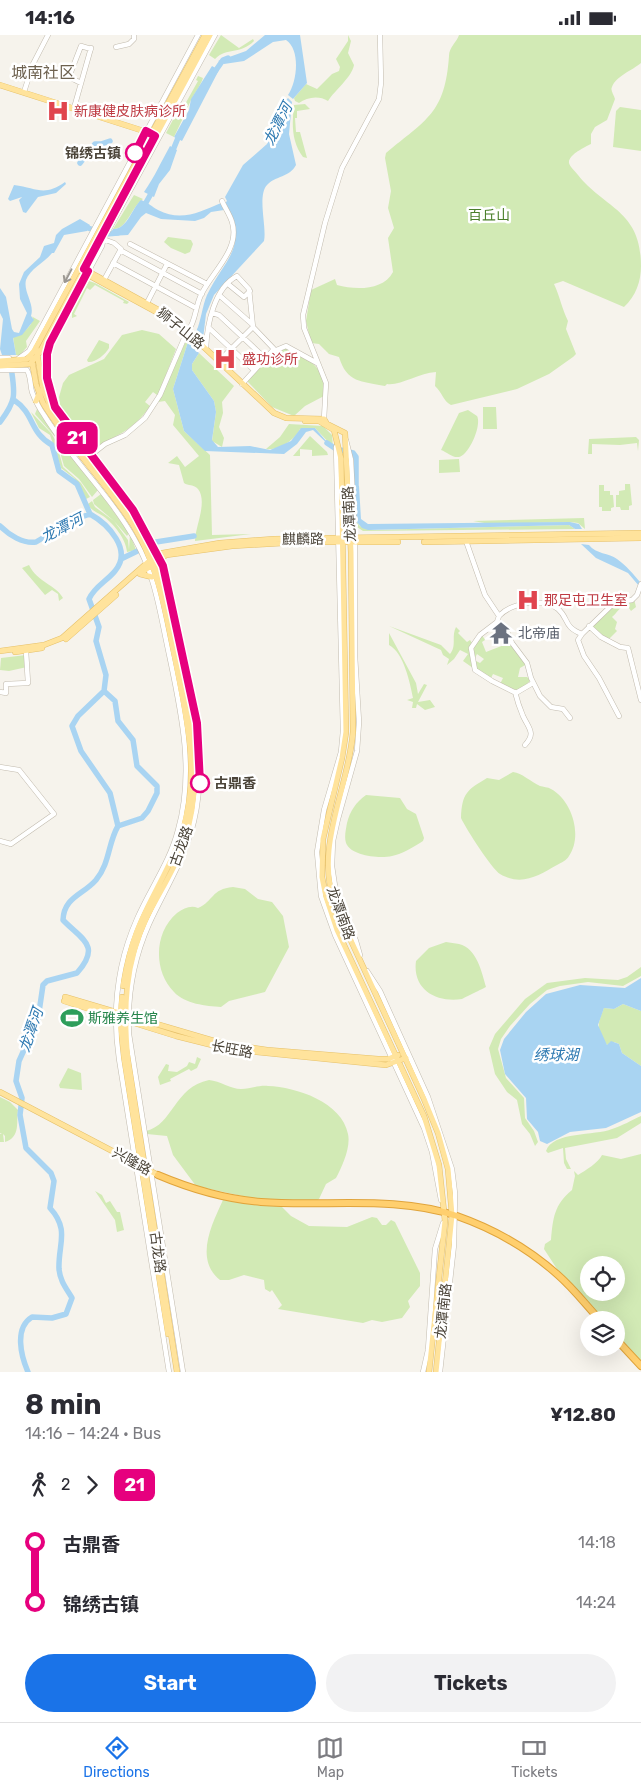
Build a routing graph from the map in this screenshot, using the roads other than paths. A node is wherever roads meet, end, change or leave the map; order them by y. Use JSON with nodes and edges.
{"nodes":[{"id":1,"x":48,"y":35,"type":"edge"},
{"id":2,"x":134,"y":35,"type":"edge"},
{"id":3,"x":198,"y":35,"type":"edge"},
{"id":4,"x":205,"y":35,"type":"edge"},
{"id":5,"x":210,"y":35,"type":"edge"},
{"id":6,"x":215,"y":35,"type":"edge"},
{"id":7,"x":380,"y":35,"type":"edge"},
{"id":8,"x":116,"y":47,"type":"dead end"},
{"id":9,"x":194,"y":55,"type":"junction"},
{"id":10,"x":187,"y":56,"type":"junction"},
{"id":11,"x":81,"y":83,"type":"junction"},
{"id":12,"x":0,"y":86,"type":"edge"},
{"id":13,"x":24,"y":92,"type":"junction"},
{"id":14,"x":170,"y":99,"type":"junction"},
{"id":15,"x":163,"y":100,"type":"junction"},
{"id":16,"x":74,"y":108,"type":"junction"},
{"id":17,"x":150,"y":135,"type":"junction"},
{"id":18,"x":128,"y":178,"type":"junction"},
{"id":19,"x":122,"y":179,"type":"junction"},
{"id":20,"x":222,"y":201,"type":"dead end"},
{"id":21,"x":109,"y":226,"type":"junction"},
{"id":22,"x":99,"y":236,"type":"junction"},
{"id":23,"x":130,"y":244,"type":"dead end"},
{"id":24,"x":120,"y":250,"type":"junction"},
{"id":25,"x":113,"y":263,"type":"junction"},
{"id":26,"x":167,"y":264,"type":"junction"},
{"id":27,"x":84,"y":271,"type":"junction"},
{"id":28,"x":162,"y":272,"type":"junction"},
{"id":29,"x":104,"y":280,"type":"junction"},
{"id":30,"x":228,"y":283,"type":"junction"},
{"id":31,"x":207,"y":284,"type":"junction"},
{"id":32,"x":155,"y":286,"type":"junction"},
{"id":33,"x":250,"y":291,"type":"junction"},
{"id":34,"x":202,"y":293,"type":"junction"},
{"id":35,"x":219,"y":295,"type":"junction"},
{"id":36,"x":147,"y":303,"type":"junction"},
{"id":37,"x":196,"y":308,"type":"junction"},
{"id":38,"x":67,"y":311,"type":"junction"},
{"id":39,"x":60,"y":313,"type":"junction"},
{"id":40,"x":212,"y":313,"type":"junction"},
{"id":41,"x":253,"y":326,"type":"junction"},
{"id":42,"x":209,"y":328,"type":"junction"},
{"id":43,"x":188,"y":333,"type":"junction"},
{"id":44,"x":242,"y":337,"type":"junction"},
{"id":45,"x":231,"y":347,"type":"junction"},
{"id":46,"x":205,"y":348,"type":"junction"},
{"id":47,"x":274,"y":351,"type":"junction"},
{"id":48,"x":34,"y":358,"type":"junction"},
{"id":49,"x":1,"y":359,"type":"edge"},
{"id":50,"x":266,"y":359,"type":"junction"},
{"id":51,"x":219,"y":361,"type":"junction"},
{"id":52,"x":21,"y":363,"type":"junction"},
{"id":53,"x":318,"y":363,"type":"junction"},
{"id":54,"x":0,"y":369,"type":"edge"},
{"id":55,"x":254,"y":370,"type":"junction"},
{"id":56,"x":242,"y":384,"type":"junction"},
{"id":57,"x":50,"y":393,"type":"junction"},
{"id":58,"x":39,"y":394,"type":"junction"},
{"id":59,"x":36,"y":401,"type":"junction"},
{"id":60,"x":47,"y":401,"type":"junction"},
{"id":61,"x":46,"y":409,"type":"junction"},
{"id":62,"x":44,"y":415,"type":"junction"},
{"id":63,"x":323,"y":421,"type":"junction"},
{"id":64,"x":53,"y":425,"type":"junction"},
{"id":65,"x":70,"y":435,"type":"junction"},
{"id":66,"x":66,"y":444,"type":"junction"},
{"id":67,"x":79,"y":453,"type":"junction"},
{"id":68,"x":91,"y":455,"type":"junction"},
{"id":69,"x":78,"y":460,"type":"junction"},
{"id":70,"x":94,"y":472,"type":"junction"},
{"id":71,"x":92,"y":478,"type":"junction"},
{"id":72,"x":119,"y":510,"type":"junction"},
{"id":73,"x":132,"y":513,"type":"junction"},
{"id":74,"x":132,"y":524,"type":"junction"},
{"id":75,"x":131,"y":531,"type":"junction"},
{"id":76,"x":641,"y":533,"type":"edge"},
{"id":77,"x":590,"y":536,"type":"junction"},
{"id":78,"x":574,"y":537,"type":"junction"},
{"id":79,"x":641,"y":538,"type":"edge"},
{"id":80,"x":340,"y":540,"type":"junction"},
{"id":81,"x":353,"y":540,"type":"junction"},
{"id":82,"x":466,"y":541,"type":"junction"},
{"id":83,"x":147,"y":547,"type":"junction"},
{"id":84,"x":153,"y":560,"type":"junction"},
{"id":85,"x":140,"y":574,"type":"junction"},
{"id":86,"x":152,"y":577,"type":"junction"},
{"id":87,"x":641,"y":584,"type":"edge"},
{"id":88,"x":168,"y":603,"type":"junction"},
{"id":89,"x":101,"y":607,"type":"junction"},
{"id":90,"x":160,"y":609,"type":"junction"},
{"id":91,"x":499,"y":616,"type":"junction"},
{"id":92,"x":88,"y":619,"type":"junction"},
{"id":93,"x":497,"y":622,"type":"junction"},
{"id":94,"x":168,"y":626,"type":"junction"},
{"id":95,"x":589,"y":626,"type":"junction"},
{"id":96,"x":164,"y":632,"type":"junction"},
{"id":97,"x":582,"y":634,"type":"junction"},
{"id":98,"x":177,"y":648,"type":"junction"},
{"id":99,"x":26,"y":651,"type":"junction"},
{"id":100,"x":0,"y":653,"type":"edge"},
{"id":101,"x":169,"y":653,"type":"junction"},
{"id":102,"x":343,"y":658,"type":"junction"},
{"id":103,"x":357,"y":679,"type":"junction"},
{"id":104,"x":533,"y":683,"type":"junction"},
{"id":105,"x":353,"y":685,"type":"junction"},
{"id":106,"x":181,"y":691,"type":"junction"},
{"id":107,"x":0,"y":692,"type":"edge"},
{"id":108,"x":515,"y":692,"type":"junction"},
{"id":109,"x":177,"y":697,"type":"junction"},
{"id":110,"x":641,"y":700,"type":"edge"},
{"id":111,"x":620,"y":716,"type":"dead end"},
{"id":112,"x":570,"y":718,"type":"dead end"},
{"id":113,"x":184,"y":721,"type":"junction"},
{"id":114,"x":525,"y":745,"type":"dead end"},
{"id":115,"x":0,"y":767,"type":"edge"},
{"id":116,"x":192,"y":775,"type":"junction"},
{"id":117,"x":186,"y":781,"type":"junction"},
{"id":118,"x":187,"y":797,"type":"junction"},
{"id":119,"x":193,"y":825,"type":"junction"},
{"id":120,"x":188,"y":829,"type":"junction"},
{"id":121,"x":0,"y":841,"type":"edge"},
{"id":122,"x":178,"y":841,"type":"junction"},
{"id":123,"x":174,"y":856,"type":"junction"},
{"id":124,"x":168,"y":859,"type":"junction"},
{"id":125,"x":166,"y":879,"type":"junction"},
{"id":126,"x":155,"y":899,"type":"junction"},
{"id":127,"x":137,"y":918,"type":"junction"},
{"id":128,"x":144,"y":918,"type":"junction"},
{"id":129,"x":152,"y":919,"type":"junction"},
{"id":130,"x":135,"y":941,"type":"junction"},
{"id":131,"x":351,"y":941,"type":"junction"},
{"id":132,"x":344,"y":945,"type":"junction"},
{"id":133,"x":358,"y":955,"type":"junction"},
{"id":134,"x":135,"y":965,"type":"junction"},
{"id":135,"x":130,"y":968,"type":"junction"},
{"id":136,"x":133,"y":977,"type":"junction"},
{"id":137,"x":123,"y":979,"type":"junction"},
{"id":138,"x":128,"y":993,"type":"junction"},
{"id":139,"x":375,"y":993,"type":"junction"},
{"id":140,"x":368,"y":996,"type":"junction"},
{"id":141,"x":64,"y":999,"type":"dead end"},
{"id":142,"x":122,"y":1017,"type":"junction"},
{"id":143,"x":133,"y":1056,"type":"junction"},
{"id":144,"x":404,"y":1056,"type":"junction"},
{"id":145,"x":395,"y":1060,"type":"junction"},
{"id":146,"x":123,"y":1062,"type":"junction"},
{"id":147,"x":129,"y":1081,"type":"junction"},
{"id":148,"x":0,"y":1093,"type":"edge"},
{"id":149,"x":136,"y":1126,"type":"junction"},
{"id":150,"x":143,"y":1168,"type":"junction"},
{"id":151,"x":452,"y":1169,"type":"junction"},
{"id":152,"x":158,"y":1175,"type":"joint"},
{"id":153,"x":449,"y":1175,"type":"junction"},
{"id":154,"x":450,"y":1185,"type":"junction"},
{"id":155,"x":443,"y":1186,"type":"junction"},
{"id":156,"x":449,"y":1214,"type":"junction"},
{"id":157,"x":154,"y":1233,"type":"junction"},
{"id":158,"x":443,"y":1241,"type":"junction"},
{"id":159,"x":449,"y":1242,"type":"junction"},
{"id":160,"x":166,"y":1284,"type":"junction"},
{"id":161,"x":161,"y":1310,"type":"junction"},
{"id":162,"x":592,"y":1311,"type":"edge"},
{"id":163,"x":430,"y":1349,"type":"junction"},
{"id":164,"x":625,"y":1349,"type":"edge"},
{"id":165,"x":641,"y":1366,"type":"edge"},
{"id":166,"x":169,"y":1372,"type":"edge"},
{"id":167,"x":176,"y":1372,"type":"edge"},
{"id":168,"x":183,"y":1372,"type":"edge"},
{"id":169,"x":423,"y":1372,"type":"edge"},
{"id":170,"x":429,"y":1372,"type":"edge"},
{"id":171,"x":436,"y":1372,"type":"edge"},
{"id":172,"x":440,"y":1372,"type":"edge"}],
"edges":[{"from":1,"to":13,"type":"street"},
{"from":2,"to":8,"type":"street"},
{"from":3,"to":10,"type":"street"},
{"from":4,"to":9,"type":"main road"},
{"from":5,"to":17,"type":"main road"},
{"from":6,"to":21,"type":"street"},
{"from":7,"to":53,"type":"street"},
{"from":9,"to":10,"type":"main road"},
{"from":9,"to":14,"type":"main road"},
{"from":10,"to":15,"type":"street"},
{"from":11,"to":11,"type":"street"},
{"from":11,"to":16,"type":"street"},
{"from":12,"to":13,"type":"main road"},
{"from":12,"to":17,"type":"main road"},
{"from":13,"to":16,"type":"main road"},
{"from":14,"to":15,"type":"main road"},
{"from":14,"to":17,"type":"main road"},
{"from":15,"to":17,"type":"street"},
{"from":16,"to":17,"type":"main road"},
{"from":17,"to":18,"type":"main road"},
{"from":17,"to":19,"type":"street"},
{"from":17,"to":21,"type":"main road"},
{"from":18,"to":19,"type":"main road"},
{"from":18,"to":22,"type":"main road"},
{"from":19,"to":22,"type":"street"},
{"from":20,"to":31,"type":"street"},
{"from":21,"to":22,"type":"main road"},
{"from":22,"to":24,"type":"street"},
{"from":22,"to":27,"type":"main road"},
{"from":22,"to":52,"type":"street","one_way":true},
{"from":23,"to":26,"type":"street"},
{"from":24,"to":25,"type":"street"},
{"from":24,"to":28,"type":"street"},
{"from":25,"to":29,"type":"street"},
{"from":25,"to":32,"type":"street"},
{"from":26,"to":28,"type":"street"},
{"from":26,"to":31,"type":"street"},
{"from":27,"to":29,"type":"main road","name":"狮子山路"},
{"from":27,"to":38,"type":"street"},
{"from":27,"to":39,"type":"main road"},
{"from":27,"to":43,"type":"main road","name":"狮子山路"},
{"from":27,"to":48,"type":"main road","name":"古龙路"},
{"from":28,"to":32,"type":"street"},
{"from":28,"to":34,"type":"street"},
{"from":29,"to":36,"type":"main road","name":"狮子山路"},
{"from":30,"to":33,"type":"street"},
{"from":30,"to":33,"type":"street"},
{"from":30,"to":35,"type":"street"},
{"from":31,"to":34,"type":"street"},
{"from":32,"to":36,"type":"street"},
{"from":32,"to":37,"type":"street"},
{"from":33,"to":41,"type":"street"},
{"from":34,"to":37,"type":"street"},
{"from":35,"to":40,"type":"street"},
{"from":35,"to":41,"type":"street"},
{"from":36,"to":43,"type":"main road","name":"狮子山路"},
{"from":37,"to":43,"type":"street"},
{"from":38,"to":39,"type":"main road"},
{"from":38,"to":57,"type":"street"},
{"from":39,"to":48,"type":"main road"},
{"from":40,"to":42,"type":"street"},
{"from":40,"to":44,"type":"street"},
{"from":41,"to":44,"type":"street"},
{"from":41,"to":47,"type":"street"},
{"from":42,"to":45,"type":"street"},
{"from":42,"to":46,"type":"street"},
{"from":43,"to":46,"type":"main road","name":"狮子山路"},
{"from":43,"to":68,"type":"street"},
{"from":44,"to":45,"type":"street"},
{"from":44,"to":50,"type":"street"},
{"from":45,"to":51,"type":"street"},
{"from":45,"to":55,"type":"street"},
{"from":46,"to":51,"type":"main road","name":"狮子山路"},
{"from":46,"to":63,"type":"main road","name":"狮子山路"},
{"from":47,"to":50,"type":"street"},
{"from":47,"to":53,"type":"street"},
{"from":48,"to":52,"type":"main road"},
{"from":48,"to":58,"type":"main road","name":"古龙路"},
{"from":48,"to":60,"type":"main road","name":"古龙路"},
{"from":49,"to":52,"type":"main road"},
{"from":50,"to":55,"type":"street"},
{"from":51,"to":56,"type":"main road","name":"狮子山路"},
{"from":52,"to":54,"type":"main road"},
{"from":52,"to":59,"type":"street"},
{"from":53,"to":63,"type":"street"},
{"from":55,"to":56,"type":"street"},
{"from":56,"to":63,"type":"main road","name":"狮子山路"},
{"from":57,"to":60,"type":"main road"},
{"from":57,"to":65,"type":"street"},
{"from":58,"to":59,"type":"main road"},
{"from":58,"to":61,"type":"main road","name":"古龙路"},
{"from":59,"to":62,"type":"street"},
{"from":60,"to":65,"type":"main road","name":"古龙路"},
{"from":61,"to":62,"type":"main road"},
{"from":61,"to":64,"type":"main road","name":"古龙路"},
{"from":62,"to":64,"type":"street"},
{"from":63,"to":80,"type":"main road","name":"龙潭南路"},
{"from":63,"to":81,"type":"main road","name":"龙潭南路"},
{"from":64,"to":65,"type":"main road","name":"古龙路"},
{"from":64,"to":66,"type":"street"},
{"from":65,"to":66,"type":"main road"},
{"from":65,"to":67,"type":"main road","name":"古龙路"},
{"from":65,"to":68,"type":"street"},
{"from":65,"to":73,"type":"main road","name":"古龙路"},
{"from":66,"to":69,"type":"street"},
{"from":67,"to":69,"type":"main road"},
{"from":67,"to":70,"type":"main road","name":"古龙路"},
{"from":68,"to":73,"type":"street"},
{"from":69,"to":71,"type":"street"},
{"from":70,"to":71,"type":"main road"},
{"from":70,"to":72,"type":"main road","name":"古龙路"},
{"from":71,"to":72,"type":"street"},
{"from":72,"to":74,"type":"main road","name":"古龙路"},
{"from":72,"to":75,"type":"street"},
{"from":73,"to":83,"type":"main road","name":"古龙路"},
{"from":74,"to":75,"type":"main road"},
{"from":74,"to":83,"type":"main road","name":"古龙路"},
{"from":75,"to":83,"type":"street"},
{"from":76,"to":77,"type":"main road","name":"麒麟路"},
{"from":77,"to":78,"type":"main road","name":"麒麟路"},
{"from":77,"to":79,"type":"main road","name":"麒麟路"},
{"from":78,"to":81,"type":"main road","name":"麒麟路"},
{"from":78,"to":82,"type":"main road","name":"麒麟路"},
{"from":80,"to":81,"type":"main road","name":"麒麟路"},
{"from":80,"to":84,"type":"main road","name":"麒麟路"},
{"from":80,"to":102,"type":"main road","name":"龙潭南路"},
{"from":81,"to":82,"type":"main road","name":"麒麟路"},
{"from":81,"to":103,"type":"street"},
{"from":81,"to":105,"type":"main road","name":"龙潭南路"},
{"from":82,"to":91,"type":"street"},
{"from":83,"to":84,"type":"main road","name":"古龙路"},
{"from":83,"to":84,"type":"street"},
{"from":84,"to":85,"type":"main road","name":"麒麟路"},
{"from":84,"to":86,"type":"street"},
{"from":84,"to":88,"type":"main road","name":"古龙路"},
{"from":84,"to":88,"type":"street"},
{"from":84,"to":89,"type":"main road","name":"麒麟路"},
{"from":85,"to":86,"type":"main road"},
{"from":85,"to":89,"type":"main road","name":"麒麟路"},
{"from":86,"to":90,"type":"street"},
{"from":87,"to":95,"type":"street"},
{"from":88,"to":90,"type":"main road"},
{"from":88,"to":94,"type":"main road","name":"古龙路"},
{"from":88,"to":98,"type":"main road","name":"古龙路"},
{"from":89,"to":92,"type":"main road","name":"麒麟路"},
{"from":90,"to":96,"type":"street"},
{"from":91,"to":93,"type":"street"},
{"from":91,"to":97,"type":"street"},
{"from":92,"to":99,"type":"main road","name":"麒麟路"},
{"from":92,"to":100,"type":"main road","name":"麒麟路"},
{"from":93,"to":104,"type":"street"},
{"from":93,"to":108,"type":"street"},
{"from":94,"to":96,"type":"main road"},
{"from":94,"to":98,"type":"main road","name":"古龙路"},
{"from":95,"to":97,"type":"street"},
{"from":95,"to":110,"type":"street"},
{"from":96,"to":101,"type":"street"},
{"from":97,"to":111,"type":"street"},
{"from":98,"to":101,"type":"main road"},
{"from":98,"to":106,"type":"main road","name":"古龙路"},
{"from":98,"to":119,"type":"street"},
{"from":98,"to":120,"type":"main road","name":"古龙路"},
{"from":99,"to":100,"type":"main road","name":"麒麟路"},
{"from":99,"to":107,"type":"street"},
{"from":101,"to":109,"type":"street"},
{"from":102,"to":132,"type":"main road","name":"龙潭南路"},
{"from":102,"to":145,"type":"street"},
{"from":103,"to":105,"type":"main road"},
{"from":103,"to":133,"type":"street"},
{"from":104,"to":108,"type":"street"},
{"from":104,"to":112,"type":"street"},
{"from":105,"to":131,"type":"main road","name":"龙潭南路"},
{"from":106,"to":109,"type":"main road"},
{"from":106,"to":113,"type":"main road","name":"古龙路"},
{"from":108,"to":114,"type":"street"},
{"from":109,"to":113,"type":"street"},
{"from":113,"to":116,"type":"main road","name":"古龙路"},
{"from":113,"to":117,"type":"street"},
{"from":115,"to":121,"type":"street"},
{"from":116,"to":117,"type":"main road"},
{"from":116,"to":118,"type":"main road","name":"古龙路"},
{"from":117,"to":118,"type":"street"},
{"from":118,"to":122,"type":"main road","name":"古龙路"},
{"from":119,"to":120,"type":"main road"},
{"from":119,"to":125,"type":"street"},
{"from":120,"to":125,"type":"main road","name":"古龙路"},
{"from":122,"to":123,"type":"main road","name":"古龙路"},
{"from":122,"to":124,"type":"street"},
{"from":123,"to":124,"type":"main road"},
{"from":123,"to":125,"type":"main road","name":"古龙路"},
{"from":124,"to":125,"type":"street"},
{"from":125,"to":126,"type":"main road","name":"古龙路"},
{"from":125,"to":126,"type":"street"},
{"from":126,"to":127,"type":"street"},
{"from":126,"to":128,"type":"main road","name":"古龙路"},
{"from":126,"to":129,"type":"street"},
{"from":127,"to":128,"type":"main road"},
{"from":127,"to":130,"type":"street"},
{"from":128,"to":129,"type":"main road"},
{"from":128,"to":130,"type":"main road","name":"古龙路"},
{"from":129,"to":130,"type":"street"},
{"from":130,"to":134,"type":"street"},
{"from":130,"to":135,"type":"main road","name":"古龙路"},
{"from":130,"to":137,"type":"main road","name":"古龙路"},
{"from":131,"to":132,"type":"main road"},
{"from":131,"to":133,"type":"main road","name":"龙潭南路"},
{"from":132,"to":140,"type":"main road","name":"龙潭南路"},
{"from":133,"to":139,"type":"main road","name":"龙潭南路"},
{"from":133,"to":151,"type":"street"},
{"from":134,"to":135,"type":"main road"},
{"from":134,"to":136,"type":"street"},
{"from":135,"to":137,"type":"main road","name":"古龙路"},
{"from":136,"to":137,"type":"main road"},
{"from":136,"to":138,"type":"street"},
{"from":137,"to":138,"type":"main road","name":"古龙路"},
{"from":137,"to":142,"type":"main road","name":"古龙路"},
{"from":138,"to":142,"type":"main road","name":"古龙路"},
{"from":139,"to":140,"type":"main road"},
{"from":139,"to":144,"type":"main road","name":"龙潭南路"},
{"from":140,"to":145,"type":"main road","name":"龙潭南路"},
{"from":141,"to":142,"type":"main road","name":"长旺路"},
{"from":142,"to":143,"type":"street"},
{"from":142,"to":145,"type":"main road","name":"长旺路"},
{"from":142,"to":146,"type":"main road","name":"古龙路"},
{"from":142,"to":146,"type":"main road","name":"古龙路"},
{"from":143,"to":146,"type":"main road"},
{"from":143,"to":147,"type":"street"},
{"from":144,"to":145,"type":"main road","name":"长旺路"},
{"from":144,"to":153,"type":"main road","name":"龙潭南路"},
{"from":145,"to":155,"type":"main road","name":"龙潭南路"},
{"from":145,"to":156,"type":"street"},
{"from":146,"to":147,"type":"main road","name":"古龙路"},
{"from":147,"to":149,"type":"main road","name":"古龙路"},
{"from":147,"to":149,"type":"main road","name":"古龙路"},
{"from":148,"to":150,"type":"main road","name":"兴隆路"},
{"from":149,"to":150,"type":"main road","name":"古龙路"},
{"from":149,"to":150,"type":"main road","name":"古龙路"},
{"from":150,"to":152,"type":"main road","name":"兴隆路"},
{"from":150,"to":157,"type":"main road","name":"古龙路"},
{"from":150,"to":157,"type":"street"},
{"from":151,"to":153,"type":"main road"},
{"from":151,"to":156,"type":"street"},
{"from":152,"to":156,"type":"highway"},
{"from":153,"to":154,"type":"main road","name":"龙潭南路"},
{"from":154,"to":155,"type":"main road"},
{"from":154,"to":156,"type":"main road","name":"龙潭南路"},
{"from":155,"to":156,"type":"main road","name":"龙潭南路"},
{"from":156,"to":158,"type":"main road","name":"龙潭南路"},
{"from":156,"to":159,"type":"main road","name":"龙潭南路"},
{"from":156,"to":162,"type":"highway"},
{"from":156,"to":163,"type":"street"},
{"from":156,"to":172,"type":"street"},
{"from":157,"to":160,"type":"main road","name":"古龙路"},
{"from":157,"to":161,"type":"main road","name":"古龙路"},
{"from":158,"to":159,"type":"main road"},
{"from":158,"to":163,"type":"main road","name":"龙潭南路"},
{"from":159,"to":171,"type":"main road","name":"龙潭南路"},
{"from":160,"to":167,"type":"main road","name":"古龙路"},
{"from":160,"to":168,"type":"street"},
{"from":161,"to":166,"type":"street"},
{"from":161,"to":167,"type":"main road","name":"古龙路"},
{"from":163,"to":169,"type":"street"},
{"from":163,"to":170,"type":"main road","name":"龙潭南路"},
{"from":164,"to":165,"type":"highway"}]}
